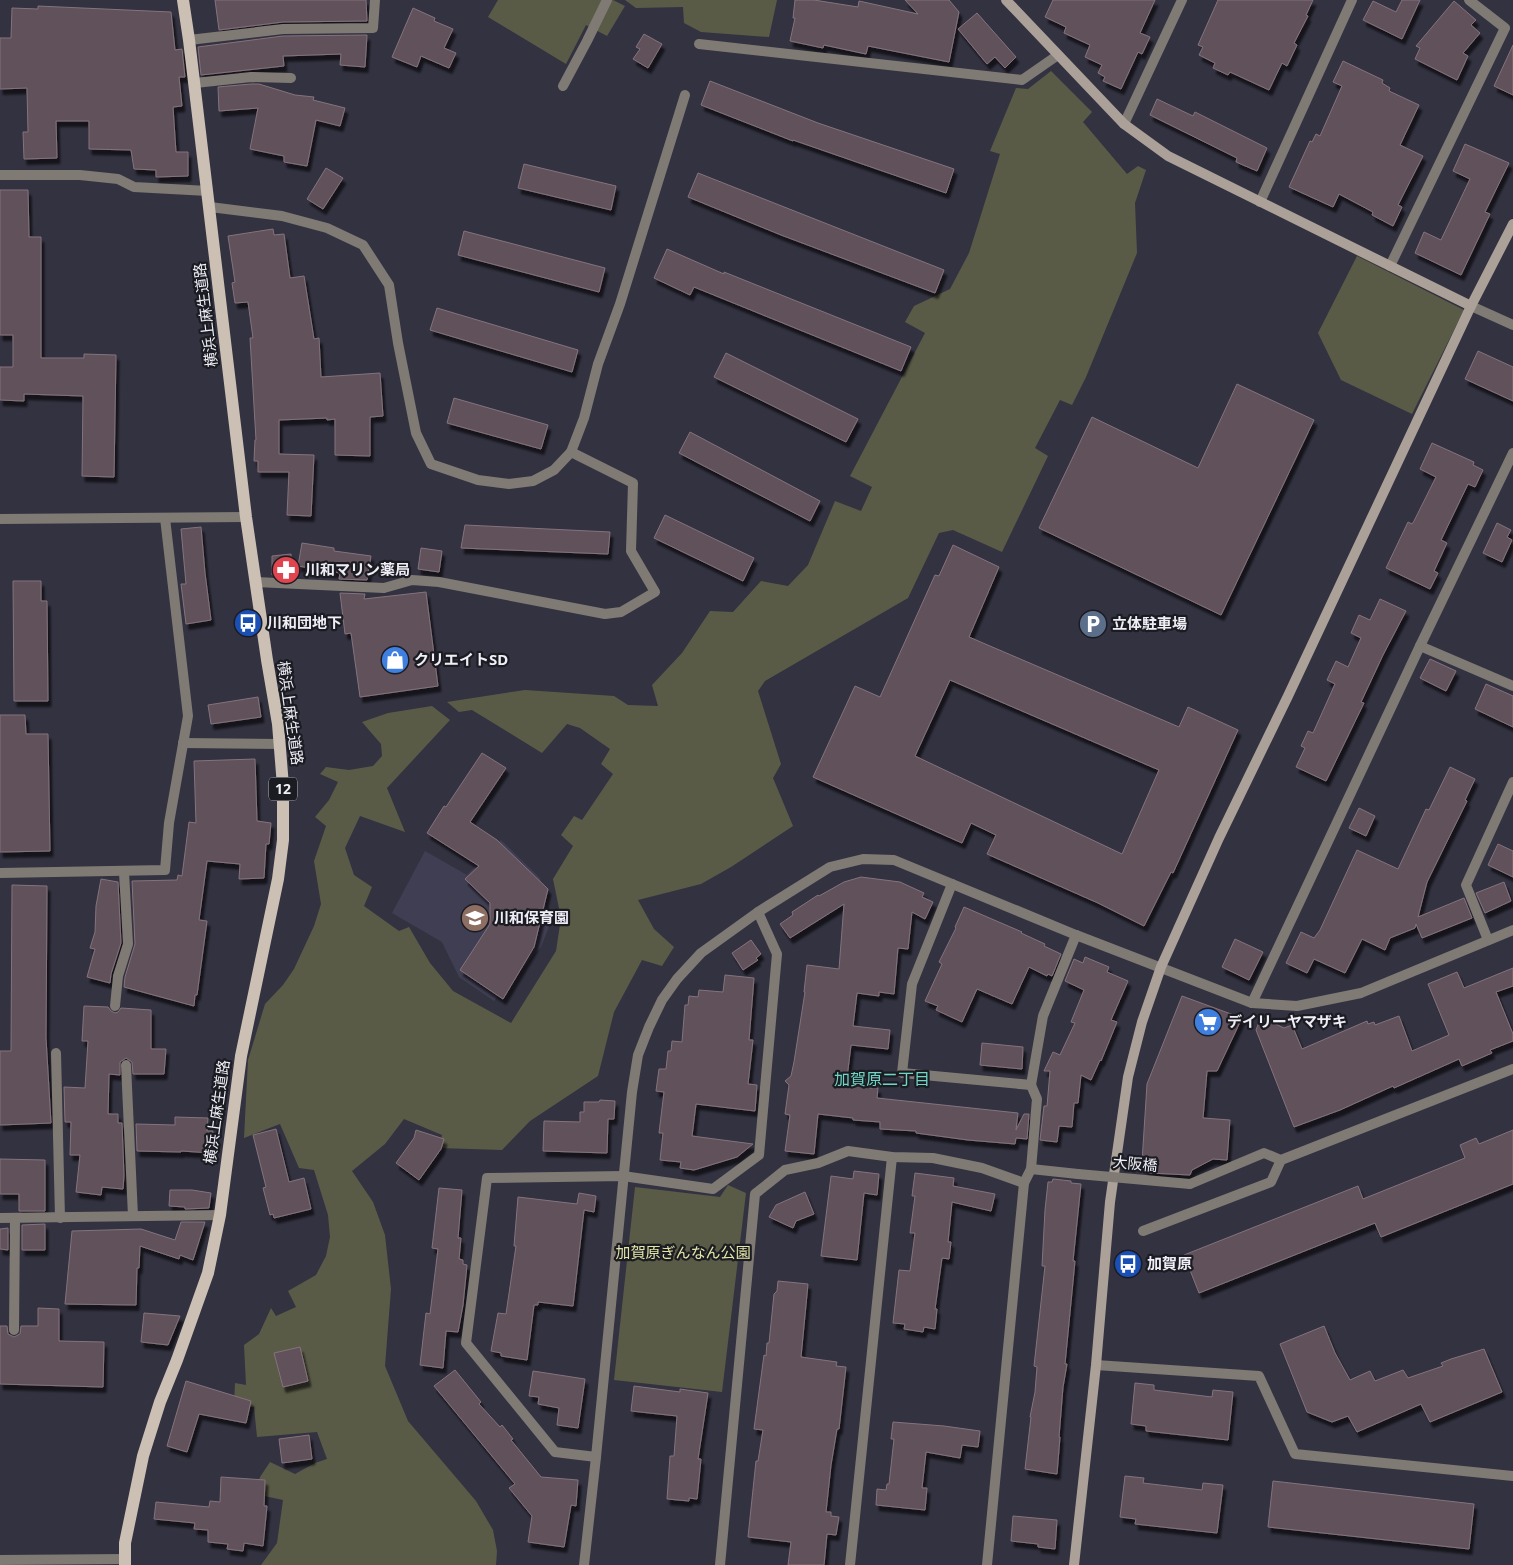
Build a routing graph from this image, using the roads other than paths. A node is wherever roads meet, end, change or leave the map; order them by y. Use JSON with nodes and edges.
{"nodes":[{"id":1,"x":183,"y":0,"type":"edge"},
{"id":2,"x":375,"y":0,"type":"edge"},
{"id":3,"x":606,"y":0,"type":"edge"},
{"id":4,"x":1182,"y":0,"type":"edge"},
{"id":5,"x":1352,"y":0,"type":"edge"},
{"id":6,"x":1469,"y":0,"type":"edge"},
{"id":7,"x":1011,"y":2,"type":"edge"},
{"id":8,"x":190,"y":40,"type":"junction"},
{"id":9,"x":699,"y":44,"type":"dead end"},
{"id":10,"x":1058,"y":55,"type":"junction"},
{"id":11,"x":291,"y":78,"type":"dead end"},
{"id":12,"x":195,"y":83,"type":"junction"},
{"id":13,"x":563,"y":86,"type":"dead end"},
{"id":14,"x":685,"y":95,"type":"dead end"},
{"id":15,"x":1124,"y":124,"type":"junction"},
{"id":16,"x":0,"y":175,"type":"edge"},
{"id":17,"x":208,"y":192,"type":"junction"},
{"id":18,"x":1260,"y":202,"type":"junction"},
{"id":19,"x":210,"y":207,"type":"junction"},
{"id":20,"x":1513,"y":224,"type":"edge"},
{"id":21,"x":1390,"y":266,"type":"junction"},
{"id":22,"x":1471,"y":306,"type":"junction"},
{"id":23,"x":1513,"y":325,"type":"edge"},
{"id":24,"x":571,"y":452,"type":"junction"},
{"id":25,"x":1513,"y":453,"type":"edge"},
{"id":26,"x":246,"y":517,"type":"junction"},
{"id":27,"x":165,"y":518,"type":"junction"},
{"id":28,"x":0,"y":519,"type":"edge"},
{"id":29,"x":256,"y":582,"type":"junction"},
{"id":30,"x":1420,"y":646,"type":"junction"},
{"id":31,"x":1513,"y":686,"type":"edge"},
{"id":32,"x":183,"y":743,"type":"junction"},
{"id":33,"x":280,"y":744,"type":"junction"},
{"id":34,"x":1513,"y":782,"type":"edge"},
{"id":35,"x":124,"y":872,"type":"junction"},
{"id":36,"x":0,"y":873,"type":"edge"},
{"id":37,"x":952,"y":884,"type":"junction"},
{"id":38,"x":758,"y":912,"type":"junction"},
{"id":39,"x":1512,"y":934,"type":"edge"},
{"id":40,"x":1076,"y":935,"type":"junction"},
{"id":41,"x":1488,"y":940,"type":"junction"},
{"id":42,"x":1161,"y":967,"type":"junction"},
{"id":43,"x":1252,"y":1003,"type":"junction"},
{"id":44,"x":115,"y":1006,"type":"dead end"},
{"id":45,"x":56,"y":1053,"type":"dead end"},
{"id":46,"x":126,"y":1066,"type":"dead end"},
{"id":47,"x":1513,"y":1069,"type":"edge"},
{"id":48,"x":1031,"y":1085,"type":"junction"},
{"id":49,"x":892,"y":1157,"type":"junction"},
{"id":50,"x":1281,"y":1160,"type":"junction"},
{"id":51,"x":1031,"y":1170,"type":"junction"},
{"id":52,"x":623,"y":1176,"type":"junction"},
{"id":53,"x":1024,"y":1183,"type":"junction"},
{"id":54,"x":220,"y":1215,"type":"junction"},
{"id":55,"x":133,"y":1216,"type":"junction"},
{"id":56,"x":0,"y":1218,"type":"edge"},
{"id":57,"x":15,"y":1218,"type":"junction"},
{"id":58,"x":60,"y":1218,"type":"junction"},
{"id":59,"x":1144,"y":1231,"type":"dead end"},
{"id":60,"x":14,"y":1330,"type":"dead end"},
{"id":61,"x":1096,"y":1365,"type":"junction"},
{"id":62,"x":596,"y":1457,"type":"junction"},
{"id":63,"x":1513,"y":1476,"type":"edge"},
{"id":64,"x":0,"y":1560,"type":"edge"},
{"id":65,"x":125,"y":1562,"type":"edge"},
{"id":66,"x":584,"y":1565,"type":"edge"},
{"id":67,"x":720,"y":1565,"type":"edge"},
{"id":68,"x":850,"y":1565,"type":"edge"},
{"id":69,"x":987,"y":1565,"type":"edge"},
{"id":70,"x":1074,"y":1565,"type":"edge"}],
"edges":[{"from":1,"to":8,"type":"main road","name":"横浜上麻生道路","number":"12"},
{"from":2,"to":8,"type":"street"},
{"from":3,"to":13,"type":"street"},
{"from":4,"to":15,"type":"street"},
{"from":5,"to":18,"type":"street"},
{"from":6,"to":21,"type":"street"},
{"from":7,"to":10,"type":"street"},
{"from":8,"to":12,"type":"main road","name":"横浜上麻生道路","number":"12"},
{"from":9,"to":10,"type":"street"},
{"from":10,"to":15,"type":"street"},
{"from":11,"to":12,"type":"street"},
{"from":12,"to":17,"type":"main road","name":"横浜上麻生道路","number":"12"},
{"from":14,"to":24,"type":"street"},
{"from":15,"to":18,"type":"street"},
{"from":16,"to":17,"type":"street"},
{"from":17,"to":19,"type":"main road","name":"横浜上麻生道路","number":"12"},
{"from":18,"to":21,"type":"street"},
{"from":19,"to":24,"type":"street"},
{"from":19,"to":26,"type":"main road","name":"横浜上麻生道路","number":"12"},
{"from":20,"to":22,"type":"street"},
{"from":21,"to":22,"type":"street"},
{"from":22,"to":23,"type":"street"},
{"from":22,"to":42,"type":"street"},
{"from":24,"to":29,"type":"street"},
{"from":25,"to":30,"type":"street"},
{"from":26,"to":27,"type":"street"},
{"from":26,"to":29,"type":"main road","name":"横浜上麻生道路","number":"12"},
{"from":27,"to":28,"type":"street"},
{"from":27,"to":32,"type":"street"},
{"from":29,"to":33,"type":"main road","name":"横浜上麻生道路","number":"12"},
{"from":30,"to":31,"type":"street"},
{"from":30,"to":43,"type":"street"},
{"from":32,"to":33,"type":"street"},
{"from":32,"to":35,"type":"street"},
{"from":33,"to":54,"type":"main road","name":"横浜上麻生道路","number":"12"},
{"from":34,"to":41,"type":"street"},
{"from":35,"to":36,"type":"street"},
{"from":35,"to":44,"type":"street"},
{"from":37,"to":38,"type":"street"},
{"from":37,"to":40,"type":"street"},
{"from":37,"to":48,"type":"street"},
{"from":38,"to":52,"type":"street"},
{"from":38,"to":52,"type":"street"},
{"from":39,"to":41,"type":"street"},
{"from":40,"to":42,"type":"street"},
{"from":40,"to":48,"type":"street"},
{"from":41,"to":43,"type":"street"},
{"from":42,"to":43,"type":"street"},
{"from":42,"to":61,"type":"street"},
{"from":45,"to":58,"type":"street"},
{"from":46,"to":55,"type":"street"},
{"from":47,"to":50,"type":"street"},
{"from":48,"to":51,"type":"street"},
{"from":49,"to":53,"type":"street"},
{"from":49,"to":67,"type":"street"},
{"from":49,"to":68,"type":"street"},
{"from":50,"to":51,"type":"street","name":"大阪橋","bridge":true},
{"from":50,"to":59,"type":"street"},
{"from":51,"to":53,"type":"street"},
{"from":52,"to":62,"type":"street"},
{"from":52,"to":62,"type":"street"},
{"from":53,"to":69,"type":"street"},
{"from":54,"to":55,"type":"street"},
{"from":54,"to":65,"type":"main road","name":"横浜上麻生道路","number":"12"},
{"from":55,"to":58,"type":"street"},
{"from":56,"to":57,"type":"street"},
{"from":57,"to":58,"type":"street"},
{"from":57,"to":60,"type":"street"},
{"from":61,"to":63,"type":"street"},
{"from":61,"to":70,"type":"street"},
{"from":62,"to":66,"type":"street"},
{"from":64,"to":65,"type":"street"}]}
